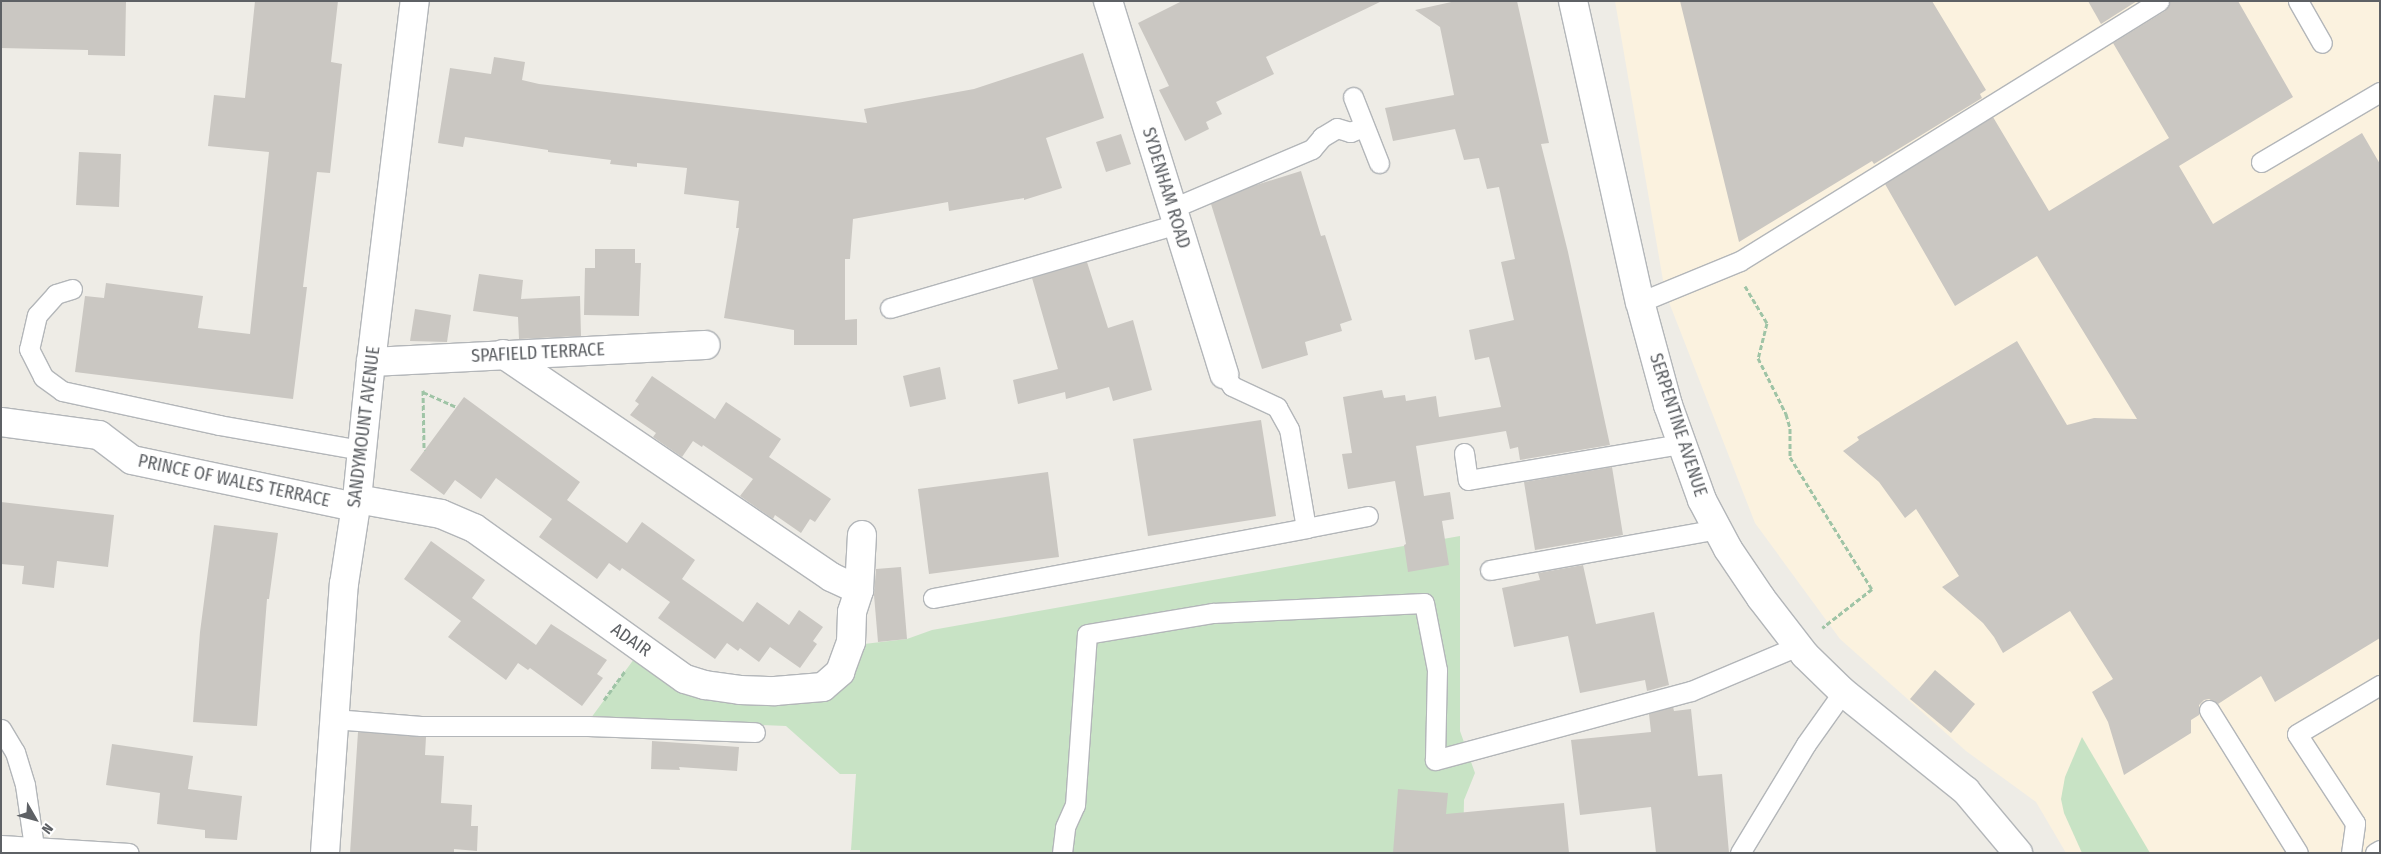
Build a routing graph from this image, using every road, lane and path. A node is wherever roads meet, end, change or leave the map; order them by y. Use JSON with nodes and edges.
{"nodes":[{"id":1,"x":415,"y":1,"type":"edge"},
{"id":2,"x":1108,"y":1,"type":"edge"},
{"id":3,"x":1573,"y":1,"type":"edge"},
{"id":4,"x":2159,"y":1,"type":"edge"},
{"id":5,"x":2298,"y":1,"type":"edge"},
{"id":6,"x":2322,"y":43,"type":"dead end"},
{"id":7,"x":2380,"y":92,"type":"edge"},
{"id":8,"x":1353,"y":96,"type":"dead end"},
{"id":9,"x":1364,"y":127,"type":"junction"},
{"id":10,"x":2261,"y":162,"type":"dead end"},
{"id":11,"x":1379,"y":163,"type":"dead end"},
{"id":12,"x":1175,"y":216,"type":"junction"},
{"id":13,"x":1732,"y":264,"type":"junction"},
{"id":14,"x":72,"y":289,"type":"dead end"},
{"id":15,"x":1640,"y":302,"type":"junction"},
{"id":16,"x":890,"y":308,"type":"dead end"},
{"id":17,"x":706,"y":345,"type":"dead end"},
{"id":18,"x":503,"y":354,"type":"junction"},
{"id":19,"x":425,"y":359,"type":"junction"},
{"id":20,"x":371,"y":362,"type":"junction"},
{"id":21,"x":1224,"y":374,"type":"joint"},
{"id":22,"x":423,"y":392,"type":"junction"},
{"id":23,"x":457,"y":407,"type":"dead end"},
{"id":24,"x":1,"y":422,"type":"edge"},
{"id":25,"x":1681,"y":444,"type":"junction"},
{"id":26,"x":361,"y":450,"type":"junction"},
{"id":27,"x":424,"y":450,"type":"dead end"},
{"id":28,"x":1464,"y":453,"type":"dead end"},
{"id":29,"x":356,"y":503,"type":"junction"},
{"id":30,"x":1368,"y":516,"type":"dead end"},
{"id":31,"x":1306,"y":528,"type":"junction"},
{"id":32,"x":1718,"y":529,"type":"junction"},
{"id":33,"x":862,"y":535,"type":"dead end"},
{"id":34,"x":1490,"y":570,"type":"dead end"},
{"id":35,"x":859,"y":590,"type":"junction"},
{"id":36,"x":933,"y":598,"type":"dead end"},
{"id":37,"x":1798,"y":646,"type":"junction"},
{"id":38,"x":642,"y":648,"type":"junction"},
{"id":39,"x":2380,"y":685,"type":"edge"},
{"id":40,"x":1843,"y":692,"type":"junction"},
{"id":41,"x":599,"y":707,"type":"dead end"},
{"id":42,"x":2209,"y":710,"type":"dead end"},
{"id":43,"x":334,"y":719,"type":"junction"},
{"id":44,"x":1,"y":729,"type":"edge"},
{"id":45,"x":755,"y":732,"type":"dead end"},
{"id":46,"x":1,"y":844,"type":"edge"},
{"id":47,"x":34,"y":847,"type":"junction"},
{"id":48,"x":2380,"y":850,"type":"edge"},
{"id":49,"x":129,"y":853,"type":"edge"},
{"id":50,"x":325,"y":853,"type":"edge"},
{"id":51,"x":1062,"y":853,"type":"edge"},
{"id":52,"x":1740,"y":853,"type":"edge"},
{"id":53,"x":2018,"y":853,"type":"edge"},
{"id":54,"x":2298,"y":853,"type":"edge"},
{"id":55,"x":2351,"y":853,"type":"edge"},
{"id":56,"x":2375,"y":853,"type":"edge"}],
"edges":[{"from":1,"to":20,"type":"street","name":"SANDYMOUNT AVENUE"},
{"from":2,"to":12,"type":"street","name":"SYDENHAM ROAD"},
{"from":3,"to":15,"type":"street","name":"SERPENTINE AVENUE"},
{"from":4,"to":13,"type":"lane"},
{"from":5,"to":6,"type":"lane"},
{"from":7,"to":10,"type":"lane"},
{"from":8,"to":9,"type":"lane"},
{"from":9,"to":11,"type":"lane"},
{"from":9,"to":12,"type":"lane"},
{"from":12,"to":16,"type":"lane"},
{"from":12,"to":21,"type":"street","name":"SYDENHAM ROAD"},
{"from":13,"to":15,"type":"lane"},
{"from":13,"to":37,"type":"path"},
{"from":14,"to":26,"type":"lane"},
{"from":15,"to":25,"type":"street","name":"SERPENTINE AVENUE"},
{"from":17,"to":18,"type":"street","name":"SPAFIELD TERRACE"},
{"from":18,"to":19,"type":"street","name":"SPAFIELD TERRACE"},
{"from":18,"to":35,"type":"street"},
{"from":19,"to":20,"type":"street","name":"SPAFIELD TERRACE"},
{"from":19,"to":22,"type":"path"},
{"from":20,"to":26,"type":"street","name":"SANDYMOUNT AVENUE"},
{"from":21,"to":31,"type":"lane"},
{"from":22,"to":23,"type":"path"},
{"from":22,"to":27,"type":"path"},
{"from":24,"to":29,"type":"street","name":"PRINCE OF WALES TERRACE"},
{"from":25,"to":28,"type":"lane"},
{"from":25,"to":32,"type":"street","name":"SERPENTINE AVENUE"},
{"from":26,"to":29,"type":"street","name":"SANDYMOUNT AVENUE"},
{"from":29,"to":38,"type":"street","name":"ADAIR"},
{"from":29,"to":43,"type":"street","name":"SANDYMOUNT AVENUE"},
{"from":30,"to":31,"type":"lane"},
{"from":31,"to":36,"type":"lane"},
{"from":32,"to":34,"type":"lane"},
{"from":32,"to":37,"type":"street","name":"SERPENTINE AVENUE"},
{"from":33,"to":35,"type":"street","name":"ADAIR"},
{"from":35,"to":38,"type":"street","name":"ADAIR"},
{"from":37,"to":40,"type":"street","name":"SERPENTINE AVENUE"},
{"from":37,"to":51,"type":"lane"},
{"from":38,"to":41,"type":"path"},
{"from":39,"to":55,"type":"lane"},
{"from":40,"to":52,"type":"lane"},
{"from":40,"to":53,"type":"street","name":"SERPENTINE AVENUE"},
{"from":42,"to":54,"type":"lane"},
{"from":43,"to":45,"type":"lane"},
{"from":43,"to":50,"type":"street","name":"SANDYMOUNT AVENUE"},
{"from":44,"to":47,"type":"lane"},
{"from":46,"to":47,"type":"lane"},
{"from":47,"to":49,"type":"lane"},
{"from":48,"to":56,"type":"lane"}]}
